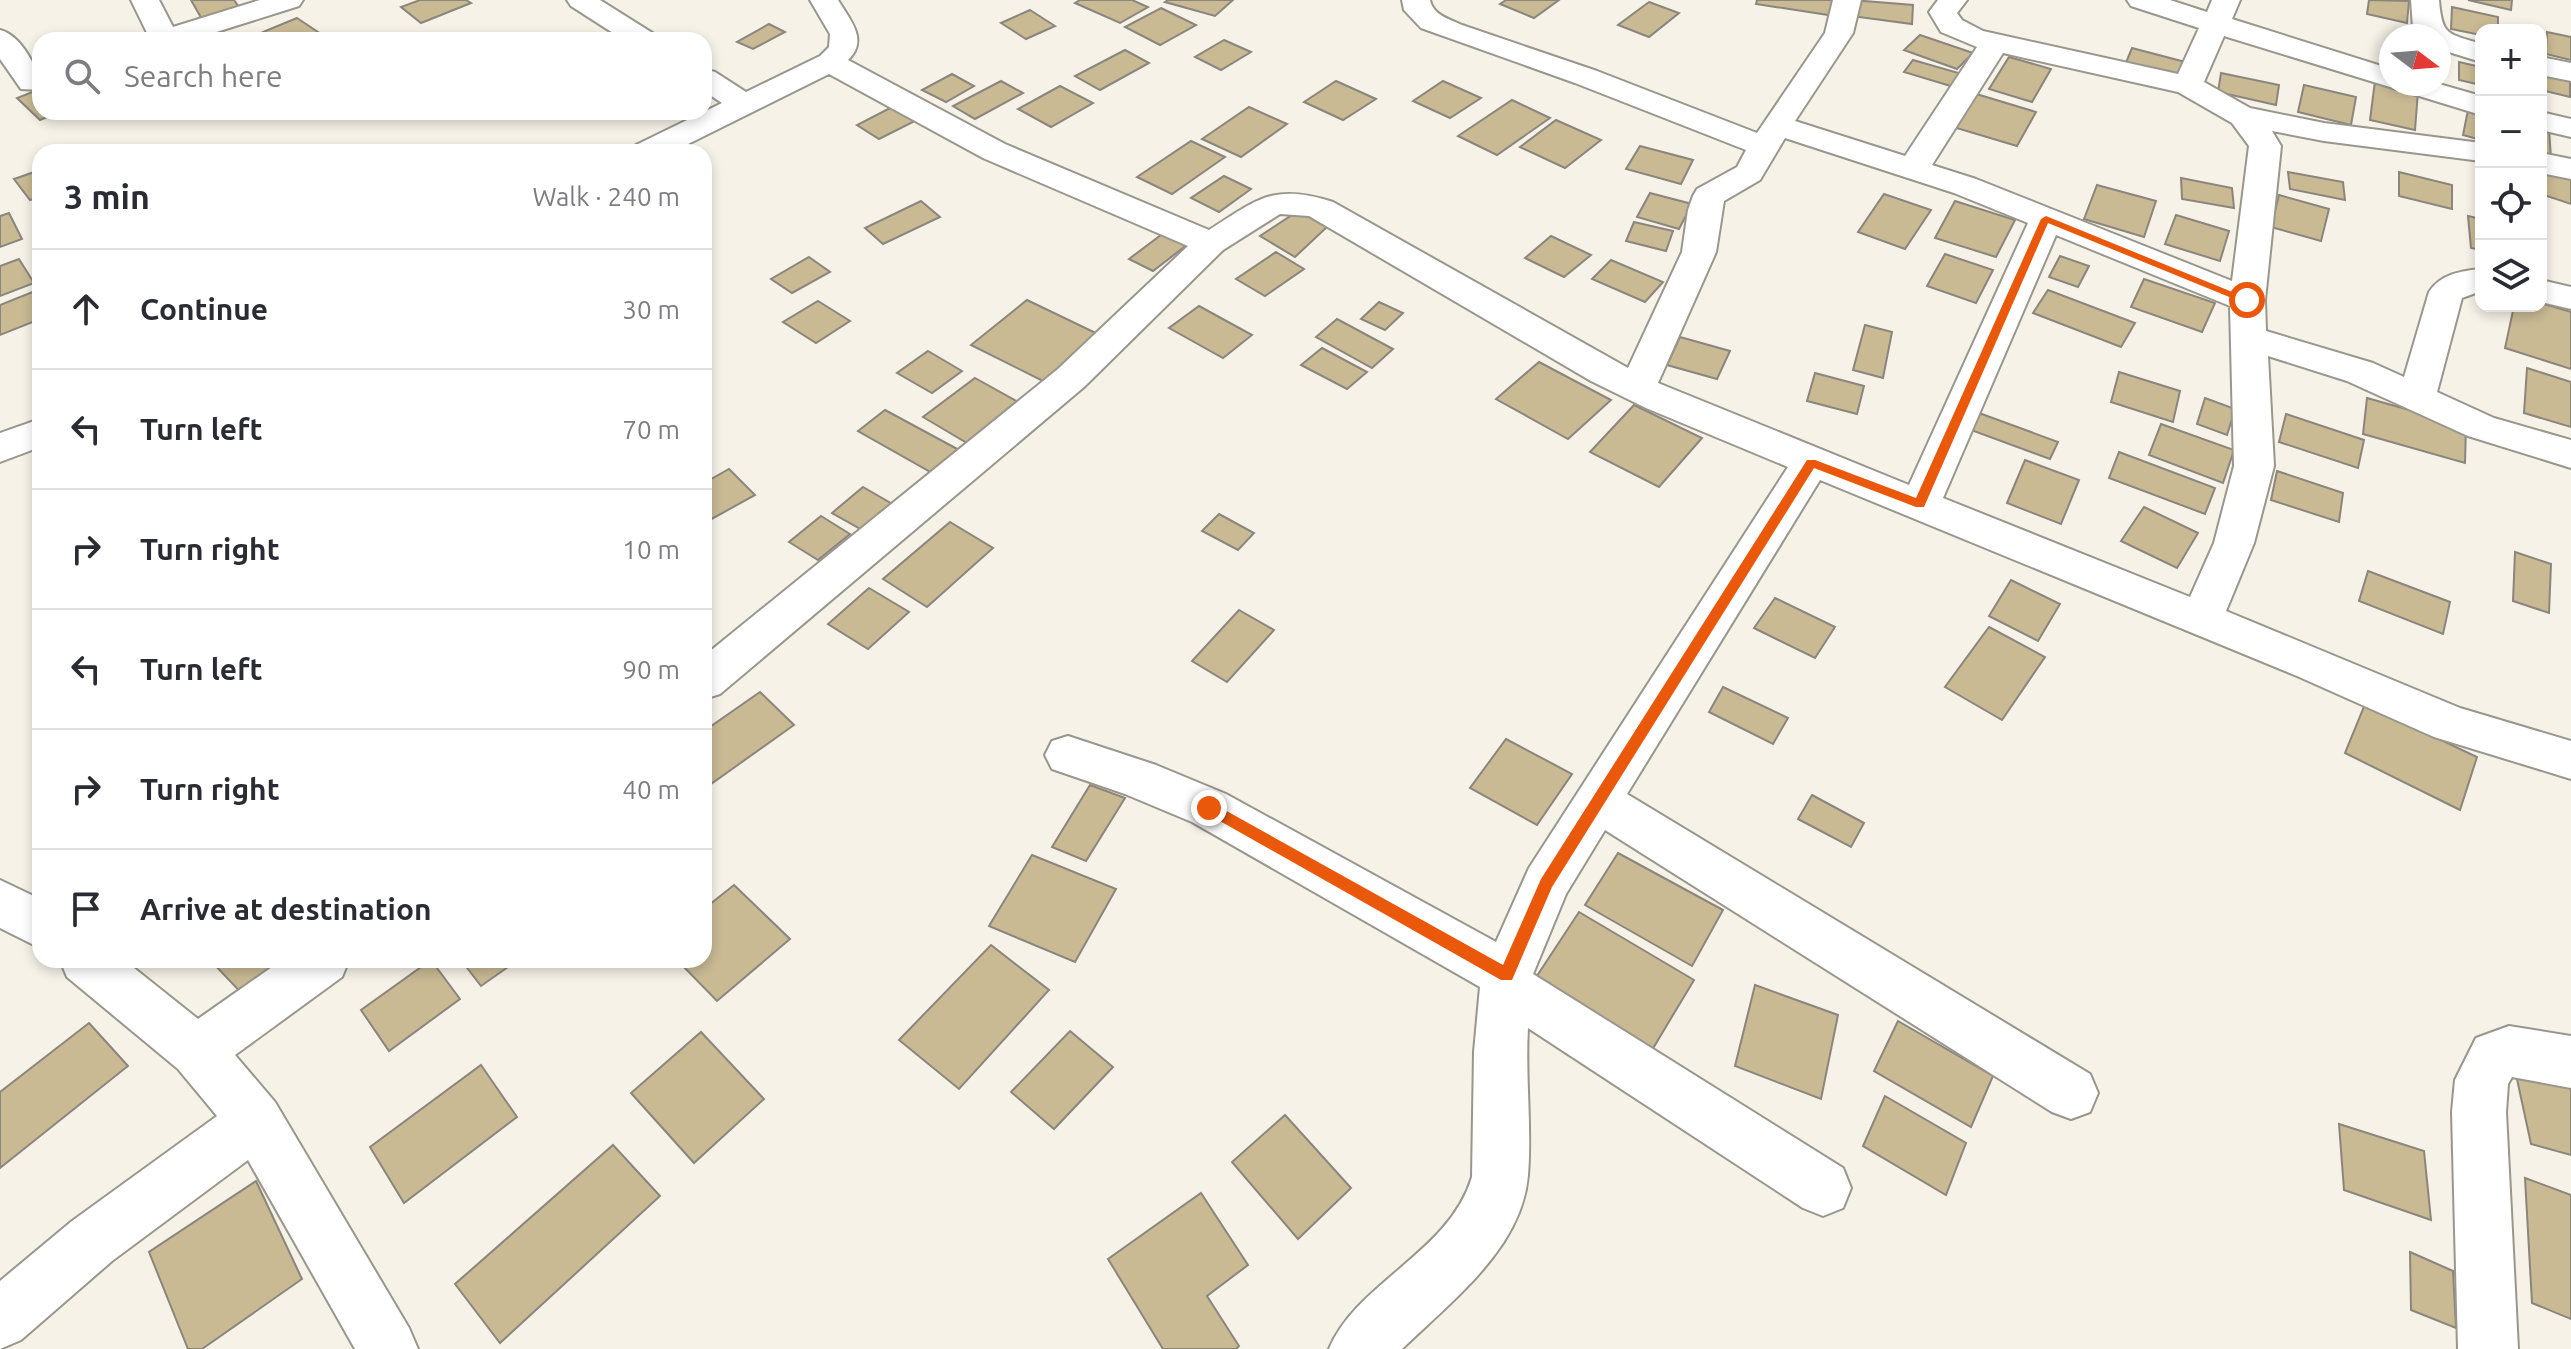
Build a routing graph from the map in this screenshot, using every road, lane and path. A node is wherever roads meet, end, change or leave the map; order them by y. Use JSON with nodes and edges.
{"nodes":[{"id":1,"x":145,"y":0,"type":"edge"},
{"id":2,"x":289,"y":0,"type":"edge"},
{"id":3,"x":581,"y":0,"type":"edge"},
{"id":4,"x":824,"y":0,"type":"edge"},
{"id":5,"x":1416,"y":0,"type":"edge"},
{"id":6,"x":1847,"y":0,"type":"edge"},
{"id":7,"x":1949,"y":0,"type":"edge"},
{"id":8,"x":2141,"y":0,"type":"edge"},
{"id":9,"x":2425,"y":0,"type":"edge"},
{"id":10,"x":2220,"y":12,"type":"edge"},
{"id":11,"x":2427,"y":24,"type":"edge"},
{"id":12,"x":159,"y":32,"type":"edge"},
{"id":13,"x":187,"y":32,"type":"edge"},
{"id":14,"x":631,"y":32,"type":"edge"},
{"id":15,"x":0,"y":39,"type":"edge"},
{"id":16,"x":2451,"y":43,"type":"edge"},
{"id":17,"x":1994,"y":44,"type":"junction"},
{"id":18,"x":2475,"y":51,"type":"edge"},
{"id":19,"x":830,"y":62,"type":"junction"},
{"id":20,"x":2547,"y":67,"type":"edge"},
{"id":21,"x":2571,"y":72,"type":"edge"},
{"id":22,"x":2379,"y":74,"type":"edge"},
{"id":23,"x":32,"y":77,"type":"edge"},
{"id":24,"x":32,"y":83,"type":"edge"},
{"id":25,"x":712,"y":83,"type":"edge"},
{"id":26,"x":2188,"y":85,"type":"junction"},
{"id":27,"x":0,"y":94,"type":"edge"},
{"id":28,"x":2447,"y":96,"type":"edge"},
{"id":29,"x":743,"y":103,"type":"junction"},
{"id":30,"x":2475,"y":104,"type":"edge"},
{"id":31,"x":2244,"y":116,"type":"junction"},
{"id":32,"x":712,"y":119,"type":"edge"},
{"id":33,"x":710,"y":120,"type":"edge"},
{"id":34,"x":2547,"y":122,"type":"edge"},
{"id":35,"x":2571,"y":128,"type":"edge"},
{"id":36,"x":1770,"y":136,"type":"junction"},
{"id":37,"x":663,"y":144,"type":"edge"},
{"id":38,"x":2475,"y":151,"type":"edge"},
{"id":39,"x":2547,"y":164,"type":"edge"},
{"id":40,"x":1913,"y":169,"type":"junction"},
{"id":41,"x":2571,"y":169,"type":"edge"},
{"id":42,"x":2046,"y":219,"type":"junction"},
{"id":43,"x":1211,"y":243,"type":"junction"},
{"id":44,"x":2475,"y":281,"type":"edge"},
{"id":45,"x":2547,"y":292,"type":"edge"},
{"id":46,"x":2571,"y":298,"type":"edge"},
{"id":47,"x":2247,"y":300,"type":"junction"},
{"id":48,"x":2248,"y":338,"type":"junction"},
{"id":49,"x":1637,"y":388,"type":"junction"},
{"id":50,"x":2417,"y":396,"type":"junction"},
{"id":51,"x":32,"y":435,"type":"edge"},
{"id":52,"x":0,"y":448,"type":"edge"},
{"id":53,"x":2571,"y":454,"type":"edge"},
{"id":54,"x":1811,"y":463,"type":"junction"},
{"id":55,"x":1920,"y":504,"type":"junction"},
{"id":56,"x":2201,"y":620,"type":"junction"},
{"id":57,"x":712,"y":674,"type":"edge"},
{"id":58,"x":1068,"y":755,"type":"dead end"},
{"id":59,"x":2571,"y":760,"type":"edge"},
{"id":60,"x":1598,"y":801,"type":"junction"},
{"id":61,"x":0,"y":902,"type":"edge"},
{"id":62,"x":32,"y":920,"type":"edge"},
{"id":63,"x":95,"y":968,"type":"edge"},
{"id":64,"x":313,"y":968,"type":"edge"},
{"id":65,"x":1506,"y":980,"type":"junction"},
{"id":66,"x":197,"y":1051,"type":"junction"},
{"id":67,"x":2571,"y":1062,"type":"edge"},
{"id":68,"x":2071,"y":1093,"type":"dead end"},
{"id":69,"x":256,"y":1121,"type":"junction"},
{"id":70,"x":1823,"y":1188,"type":"dead end"},
{"id":71,"x":0,"y":1319,"type":"edge"},
{"id":72,"x":388,"y":1349,"type":"edge"},
{"id":73,"x":1359,"y":1349,"type":"edge"},
{"id":74,"x":2488,"y":1349,"type":"edge"}],
"edges":[{"from":1,"to":12,"type":"street"},
{"from":2,"to":13,"type":"street"},
{"from":3,"to":14,"type":"street"},
{"from":4,"to":19,"type":"street"},
{"from":5,"to":36,"type":"street"},
{"from":6,"to":36,"type":"street"},
{"from":7,"to":17,"type":"street"},
{"from":8,"to":10,"type":"street"},
{"from":9,"to":11,"type":"street"},
{"from":10,"to":22,"type":"street"},
{"from":10,"to":26,"type":"street"},
{"from":15,"to":23,"type":"street"},
{"from":16,"to":18,"type":"street"},
{"from":17,"to":26,"type":"street"},
{"from":17,"to":40,"type":"street"},
{"from":19,"to":29,"type":"street"},
{"from":19,"to":43,"type":"street"},
{"from":20,"to":21,"type":"street"},
{"from":24,"to":27,"type":"street"},
{"from":25,"to":29,"type":"street"},
{"from":26,"to":31,"type":"street"},
{"from":28,"to":30,"type":"street"},
{"from":29,"to":32,"type":"street"},
{"from":31,"to":38,"type":"street"},
{"from":31,"to":47,"type":"street"},
{"from":33,"to":37,"type":"street"},
{"from":34,"to":35,"type":"street"},
{"from":36,"to":40,"type":"street"},
{"from":36,"to":49,"type":"street"},
{"from":39,"to":41,"type":"street"},
{"from":40,"to":42,"type":"street"},
{"from":42,"to":47,"type":"street"},
{"from":42,"to":55,"type":"street"},
{"from":43,"to":49,"type":"street"},
{"from":43,"to":57,"type":"street"},
{"from":44,"to":50,"type":"street"},
{"from":45,"to":46,"type":"street"},
{"from":47,"to":48,"type":"street"},
{"from":48,"to":50,"type":"street"},
{"from":48,"to":56,"type":"street"},
{"from":49,"to":54,"type":"street"},
{"from":50,"to":53,"type":"street"},
{"from":51,"to":52,"type":"street"},
{"from":54,"to":55,"type":"street"},
{"from":54,"to":60,"type":"street"},
{"from":55,"to":56,"type":"street"},
{"from":56,"to":59,"type":"street"},
{"from":58,"to":65,"type":"street"},
{"from":60,"to":65,"type":"street"},
{"from":60,"to":68,"type":"street"},
{"from":61,"to":62,"type":"street"},
{"from":63,"to":66,"type":"street"},
{"from":64,"to":66,"type":"street"},
{"from":65,"to":70,"type":"street"},
{"from":65,"to":73,"type":"street"},
{"from":66,"to":69,"type":"street"},
{"from":67,"to":74,"type":"street"},
{"from":69,"to":71,"type":"street"},
{"from":69,"to":72,"type":"street"}]}
